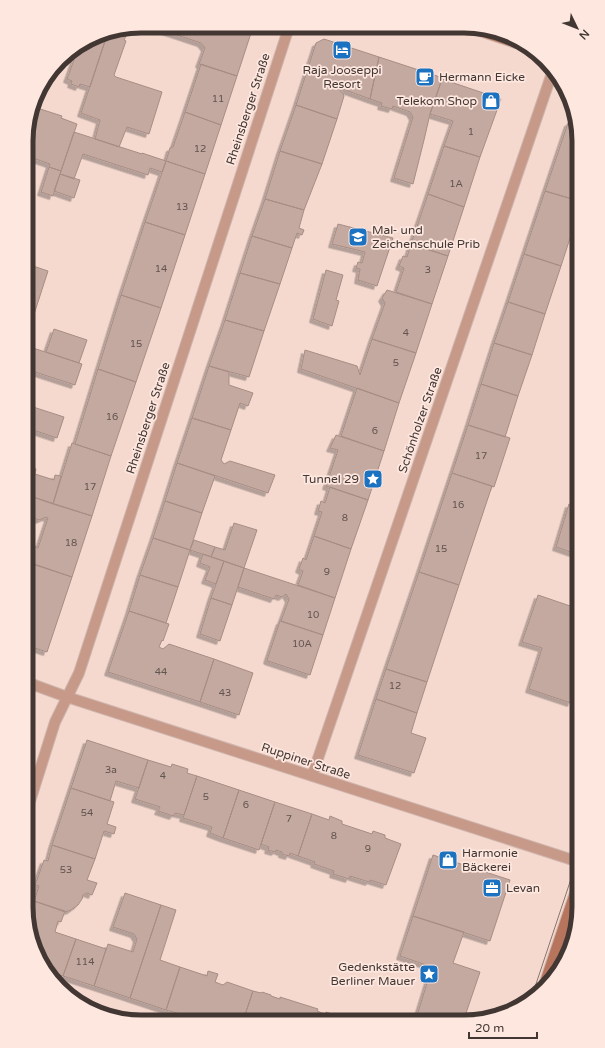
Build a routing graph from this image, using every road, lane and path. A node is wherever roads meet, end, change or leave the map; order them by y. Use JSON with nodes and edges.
{"nodes":[{"id":1,"x":287,"y":33,"type":"edge"},
{"id":2,"x":551,"y":77,"type":"edge"},
{"id":3,"x":33,"y":685,"type":"edge"},
{"id":4,"x":67,"y":697,"type":"junction"},
{"id":5,"x":312,"y":776,"type":"junction"},
{"id":6,"x":33,"y":792,"type":"edge"},
{"id":7,"x":572,"y":860,"type":"edge"},
{"id":8,"x":572,"y":902,"type":"edge"},
{"id":9,"x":547,"y":976,"type":"edge"}],
"edges":[{"from":1,"to":4,"type":"street","name":"Rheinsberger Straße"},
{"from":2,"to":5,"type":"street","name":"Schönholzer Straße"},
{"from":3,"to":4,"type":"street","name":"Ruppiner Straße"},
{"from":4,"to":5,"type":"street","name":"Ruppiner Straße"},
{"from":4,"to":6,"type":"street","name":"Rheinsberger Straße"},
{"from":5,"to":7,"type":"street","name":"Ruppiner Straße"},
{"from":8,"to":9,"type":"main road"}]}
